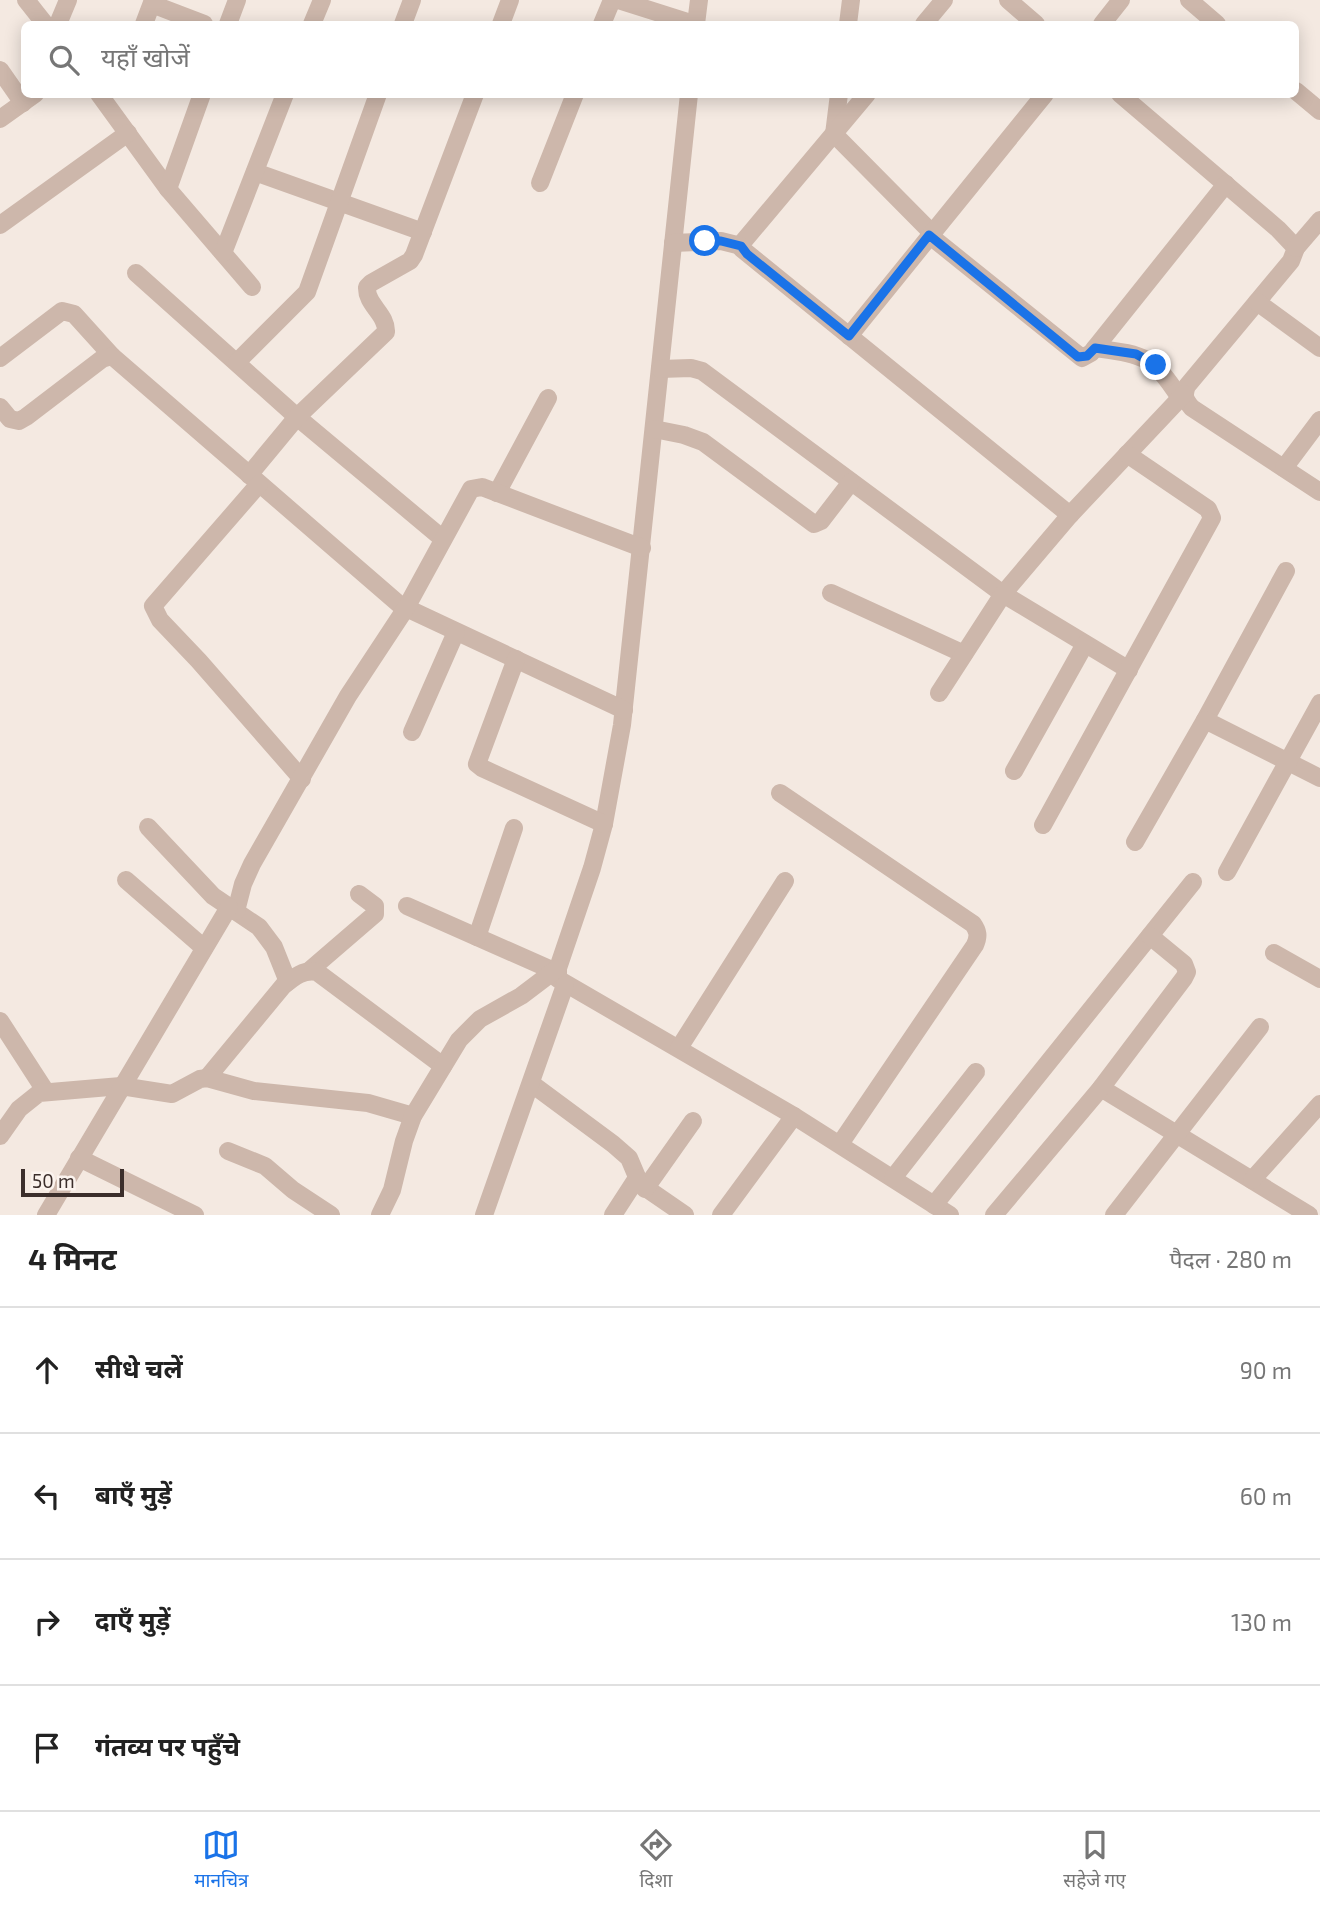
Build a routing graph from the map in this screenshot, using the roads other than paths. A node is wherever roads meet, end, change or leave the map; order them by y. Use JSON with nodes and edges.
{"nodes":[{"id":1,"x":26,"y":0,"type":"edge"},
{"id":2,"x":68,"y":0,"type":"edge"},
{"id":3,"x":237,"y":0,"type":"edge"},
{"id":4,"x":322,"y":0,"type":"edge"},
{"id":5,"x":412,"y":0,"type":"edge"},
{"id":6,"x":510,"y":0,"type":"edge"},
{"id":7,"x":612,"y":0,"type":"edge"},
{"id":8,"x":618,"y":0,"type":"edge"},
{"id":9,"x":699,"y":0,"type":"edge"},
{"id":10,"x":851,"y":0,"type":"edge"},
{"id":11,"x":944,"y":0,"type":"edge"},
{"id":12,"x":1008,"y":0,"type":"edge"},
{"id":13,"x":1121,"y":0,"type":"edge"},
{"id":14,"x":1189,"y":0,"type":"edge"},
{"id":15,"x":152,"y":2,"type":"edge"},
{"id":16,"x":43,"y":21,"type":"edge"},
{"id":17,"x":59,"y":21,"type":"edge"},
{"id":18,"x":145,"y":21,"type":"edge"},
{"id":19,"x":197,"y":21,"type":"edge"},
{"id":20,"x":229,"y":21,"type":"edge"},
{"id":21,"x":314,"y":21,"type":"edge"},
{"id":22,"x":404,"y":21,"type":"edge"},
{"id":23,"x":502,"y":21,"type":"edge"},
{"id":24,"x":603,"y":21,"type":"edge"},
{"id":25,"x":685,"y":21,"type":"edge"},
{"id":26,"x":696,"y":21,"type":"edge"},
{"id":27,"x":848,"y":21,"type":"edge"},
{"id":28,"x":926,"y":21,"type":"edge"},
{"id":29,"x":1032,"y":21,"type":"edge"},
{"id":30,"x":1104,"y":21,"type":"edge"},
{"id":31,"x":1214,"y":21,"type":"edge"},
{"id":32,"x":0,"y":70,"type":"edge"},
{"id":33,"x":21,"y":91,"type":"edge"},
{"id":34,"x":1299,"y":93,"type":"edge"},
{"id":35,"x":102,"y":98,"type":"edge"},
{"id":36,"x":118,"y":98,"type":"edge"},
{"id":37,"x":201,"y":98,"type":"edge"},
{"id":38,"x":283,"y":98,"type":"edge"},
{"id":39,"x":377,"y":98,"type":"edge"},
{"id":40,"x":473,"y":98,"type":"edge"},
{"id":41,"x":573,"y":98,"type":"edge"},
{"id":42,"x":689,"y":98,"type":"edge"},
{"id":43,"x":838,"y":98,"type":"edge"},
{"id":44,"x":864,"y":98,"type":"edge"},
{"id":45,"x":1042,"y":98,"type":"edge"},
{"id":46,"x":1125,"y":98,"type":"edge"},
{"id":47,"x":29,"y":99,"type":"edge"},
{"id":48,"x":1320,"y":111,"type":"edge"},
{"id":49,"x":113,"y":112,"type":"junction"},
{"id":50,"x":0,"y":119,"type":"edge"},
{"id":51,"x":128,"y":133,"type":"junction"},
{"id":52,"x":834,"y":134,"type":"junction"},
{"id":53,"x":255,"y":172,"type":"junction"},
{"id":54,"x":540,"y":183,"type":"dead end"},
{"id":55,"x":1226,"y":184,"type":"junction"},
{"id":56,"x":168,"y":189,"type":"junction"},
{"id":57,"x":340,"y":202,"type":"junction"},
{"id":58,"x":1320,"y":220,"type":"edge"},
{"id":59,"x":0,"y":225,"type":"edge"},
{"id":60,"x":423,"y":232,"type":"junction"},
{"id":61,"x":930,"y":234,"type":"junction"},
{"id":62,"x":673,"y":243,"type":"junction"},
{"id":63,"x":741,"y":246,"type":"junction"},
{"id":64,"x":1296,"y":248,"type":"junction"},
{"id":65,"x":223,"y":253,"type":"junction"},
{"id":66,"x":136,"y":273,"type":"dead end"},
{"id":67,"x":253,"y":286,"type":"dead end"},
{"id":68,"x":1257,"y":302,"type":"junction"},
{"id":69,"x":849,"y":336,"type":"junction"},
{"id":70,"x":1095,"y":348,"type":"junction"},
{"id":71,"x":1320,"y":348,"type":"edge"},
{"id":72,"x":112,"y":356,"type":"junction"},
{"id":73,"x":0,"y":358,"type":"edge"},
{"id":74,"x":237,"y":362,"type":"junction"},
{"id":75,"x":660,"y":369,"type":"junction"},
{"id":76,"x":1182,"y":396,"type":"junction"},
{"id":77,"x":548,"y":398,"type":"dead end"},
{"id":78,"x":0,"y":407,"type":"edge"},
{"id":79,"x":298,"y":417,"type":"junction"},
{"id":80,"x":1320,"y":420,"type":"edge"},
{"id":81,"x":654,"y":429,"type":"junction"},
{"id":82,"x":1127,"y":454,"type":"junction"},
{"id":83,"x":1284,"y":468,"type":"junction"},
{"id":84,"x":254,"y":480,"type":"junction"},
{"id":85,"x":851,"y":482,"type":"junction"},
{"id":86,"x":1320,"y":492,"type":"edge"},
{"id":87,"x":497,"y":493,"type":"junction"},
{"id":88,"x":1070,"y":515,"type":"junction"},
{"id":89,"x":443,"y":539,"type":"junction"},
{"id":90,"x":642,"y":548,"type":"junction"},
{"id":91,"x":1286,"y":571,"type":"dead end"},
{"id":92,"x":831,"y":593,"type":"dead end"},
{"id":93,"x":1003,"y":594,"type":"junction"},
{"id":94,"x":406,"y":608,"type":"junction"},
{"id":95,"x":456,"y":632,"type":"junction"},
{"id":96,"x":1085,"y":644,"type":"junction"},
{"id":97,"x":964,"y":654,"type":"junction"},
{"id":98,"x":516,"y":659,"type":"junction"},
{"id":99,"x":1129,"y":670,"type":"junction"},
{"id":100,"x":939,"y":693,"type":"dead end"},
{"id":101,"x":1320,"y":704,"type":"edge"},
{"id":102,"x":624,"y":710,"type":"junction"},
{"id":103,"x":1205,"y":720,"type":"junction"},
{"id":104,"x":412,"y":732,"type":"dead end"},
{"id":105,"x":1288,"y":762,"type":"junction"},
{"id":106,"x":1014,"y":771,"type":"dead end"},
{"id":107,"x":1320,"y":778,"type":"edge"},
{"id":108,"x":302,"y":779,"type":"junction"},
{"id":109,"x":780,"y":793,"type":"dead end"},
{"id":110,"x":604,"y":824,"type":"junction"},
{"id":111,"x":1043,"y":825,"type":"dead end"},
{"id":112,"x":148,"y":827,"type":"dead end"},
{"id":113,"x":514,"y":828,"type":"dead end"},
{"id":114,"x":1135,"y":842,"type":"dead end"},
{"id":115,"x":1227,"y":872,"type":"dead end"},
{"id":116,"x":126,"y":880,"type":"dead end"},
{"id":117,"x":785,"y":881,"type":"dead end"},
{"id":118,"x":1193,"y":882,"type":"dead end"},
{"id":119,"x":359,"y":894,"type":"dead end"},
{"id":120,"x":407,"y":906,"type":"dead end"},
{"id":121,"x":232,"y":909,"type":"junction"},
{"id":122,"x":1150,"y":936,"type":"junction"},
{"id":123,"x":477,"y":937,"type":"junction"},
{"id":124,"x":204,"y":948,"type":"junction"},
{"id":125,"x":1274,"y":953,"type":"dead end"},
{"id":126,"x":310,"y":970,"type":"junction"},
{"id":127,"x":559,"y":975,"type":"junction"},
{"id":128,"x":1320,"y":979,"type":"edge"},
{"id":129,"x":288,"y":982,"type":"junction"},
{"id":130,"x":0,"y":1021,"type":"edge"},
{"id":131,"x":1260,"y":1027,"type":"dead end"},
{"id":132,"x":679,"y":1048,"type":"junction"},
{"id":133,"x":443,"y":1066,"type":"junction"},
{"id":134,"x":976,"y":1072,"type":"dead end"},
{"id":135,"x":206,"y":1078,"type":"junction"},
{"id":136,"x":532,"y":1084,"type":"junction"},
{"id":137,"x":121,"y":1086,"type":"junction"},
{"id":138,"x":1101,"y":1088,"type":"junction"},
{"id":139,"x":46,"y":1092,"type":"junction"},
{"id":140,"x":1320,"y":1104,"type":"edge"},
{"id":141,"x":5,"y":1114,"type":"edge"},
{"id":142,"x":413,"y":1116,"type":"junction"},
{"id":143,"x":794,"y":1116,"type":"junction"},
{"id":144,"x":693,"y":1121,"type":"dead end"},
{"id":145,"x":1177,"y":1135,"type":"junction"},
{"id":146,"x":0,"y":1136,"type":"edge"},
{"id":147,"x":840,"y":1144,"type":"junction"},
{"id":148,"x":228,"y":1151,"type":"dead end"},
{"id":149,"x":79,"y":1158,"type":"junction"},
{"id":150,"x":892,"y":1178,"type":"junction"},
{"id":151,"x":1252,"y":1180,"type":"junction"},
{"id":152,"x":641,"y":1184,"type":"junction"},
{"id":153,"x":934,"y":1205,"type":"junction"},
{"id":154,"x":47,"y":1215,"type":"edge"},
{"id":155,"x":195,"y":1215,"type":"edge"},
{"id":156,"x":331,"y":1215,"type":"edge"},
{"id":157,"x":380,"y":1215,"type":"edge"},
{"id":158,"x":484,"y":1215,"type":"edge"},
{"id":159,"x":613,"y":1215,"type":"edge"},
{"id":160,"x":685,"y":1215,"type":"edge"},
{"id":161,"x":721,"y":1215,"type":"edge"},
{"id":162,"x":950,"y":1215,"type":"edge"},
{"id":163,"x":995,"y":1215,"type":"edge"},
{"id":164,"x":1114,"y":1215,"type":"edge"},
{"id":165,"x":1309,"y":1215,"type":"edge"}],
"edges":[{"from":1,"to":16,"type":"street"},
{"from":2,"to":17,"type":"street"},
{"from":3,"to":20,"type":"street"},
{"from":4,"to":21,"type":"street"},
{"from":5,"to":22,"type":"street"},
{"from":6,"to":23,"type":"street"},
{"from":7,"to":24,"type":"street"},
{"from":8,"to":25,"type":"street"},
{"from":9,"to":26,"type":"street"},
{"from":10,"to":27,"type":"street"},
{"from":11,"to":28,"type":"street"},
{"from":12,"to":29,"type":"street"},
{"from":13,"to":30,"type":"street"},
{"from":14,"to":31,"type":"street"},
{"from":15,"to":18,"type":"street"},
{"from":15,"to":19,"type":"street"},
{"from":32,"to":33,"type":"street"},
{"from":34,"to":48,"type":"street"},
{"from":35,"to":49,"type":"street"},
{"from":36,"to":49,"type":"street"},
{"from":37,"to":56,"type":"street"},
{"from":38,"to":53,"type":"street"},
{"from":39,"to":57,"type":"street"},
{"from":40,"to":60,"type":"street"},
{"from":41,"to":54,"type":"street"},
{"from":42,"to":62,"type":"street"},
{"from":43,"to":52,"type":"street"},
{"from":44,"to":52,"type":"street"},
{"from":45,"to":61,"type":"street"},
{"from":46,"to":55,"type":"street"},
{"from":47,"to":50,"type":"street"},
{"from":49,"to":51,"type":"street"},
{"from":51,"to":56,"type":"street"},
{"from":51,"to":59,"type":"street"},
{"from":52,"to":61,"type":"street"},
{"from":52,"to":63,"type":"street"},
{"from":53,"to":57,"type":"street"},
{"from":53,"to":65,"type":"street"},
{"from":55,"to":64,"type":"street"},
{"from":55,"to":70,"type":"street"},
{"from":56,"to":65,"type":"street"},
{"from":57,"to":60,"type":"street"},
{"from":57,"to":74,"type":"street"},
{"from":58,"to":64,"type":"street"},
{"from":60,"to":79,"type":"street"},
{"from":61,"to":69,"type":"street"},
{"from":61,"to":70,"type":"street"},
{"from":62,"to":63,"type":"street"},
{"from":62,"to":75,"type":"street"},
{"from":63,"to":69,"type":"street"},
{"from":64,"to":68,"type":"street"},
{"from":65,"to":67,"type":"street"},
{"from":66,"to":74,"type":"street"},
{"from":68,"to":71,"type":"street"},
{"from":68,"to":76,"type":"street"},
{"from":69,"to":88,"type":"street"},
{"from":70,"to":76,"type":"street"},
{"from":72,"to":73,"type":"street"},
{"from":72,"to":78,"type":"street"},
{"from":72,"to":84,"type":"street"},
{"from":74,"to":79,"type":"street"},
{"from":75,"to":81,"type":"street"},
{"from":75,"to":85,"type":"street"},
{"from":76,"to":82,"type":"street"},
{"from":76,"to":83,"type":"street"},
{"from":77,"to":87,"type":"street"},
{"from":79,"to":84,"type":"street"},
{"from":79,"to":89,"type":"street"},
{"from":80,"to":83,"type":"street"},
{"from":81,"to":85,"type":"street"},
{"from":81,"to":90,"type":"street"},
{"from":82,"to":88,"type":"street"},
{"from":82,"to":99,"type":"street"},
{"from":83,"to":86,"type":"street"},
{"from":84,"to":94,"type":"street"},
{"from":84,"to":108,"type":"street"},
{"from":85,"to":93,"type":"street"},
{"from":87,"to":89,"type":"street"},
{"from":87,"to":90,"type":"street"},
{"from":88,"to":93,"type":"street"},
{"from":89,"to":94,"type":"street"},
{"from":90,"to":102,"type":"street"},
{"from":91,"to":103,"type":"street"},
{"from":92,"to":97,"type":"street"},
{"from":93,"to":96,"type":"street"},
{"from":93,"to":97,"type":"street"},
{"from":94,"to":95,"type":"street"},
{"from":94,"to":108,"type":"street"},
{"from":95,"to":98,"type":"street"},
{"from":95,"to":104,"type":"street"},
{"from":96,"to":99,"type":"street"},
{"from":96,"to":106,"type":"street"},
{"from":97,"to":100,"type":"street"},
{"from":98,"to":102,"type":"street"},
{"from":98,"to":110,"type":"street"},
{"from":99,"to":111,"type":"street"},
{"from":101,"to":105,"type":"street"},
{"from":102,"to":110,"type":"street"},
{"from":103,"to":105,"type":"street"},
{"from":103,"to":114,"type":"street"},
{"from":105,"to":107,"type":"street"},
{"from":105,"to":115,"type":"street"},
{"from":108,"to":121,"type":"street"},
{"from":109,"to":147,"type":"street"},
{"from":110,"to":127,"type":"street"},
{"from":112,"to":121,"type":"street"},
{"from":113,"to":123,"type":"street"},
{"from":116,"to":124,"type":"street"},
{"from":117,"to":132,"type":"street"},
{"from":118,"to":122,"type":"street"},
{"from":119,"to":126,"type":"street"},
{"from":120,"to":123,"type":"street"},
{"from":121,"to":124,"type":"street"},
{"from":121,"to":129,"type":"street"},
{"from":122,"to":138,"type":"street"},
{"from":122,"to":153,"type":"street"},
{"from":123,"to":127,"type":"street"},
{"from":124,"to":137,"type":"street"},
{"from":125,"to":128,"type":"street"},
{"from":126,"to":129,"type":"street"},
{"from":126,"to":133,"type":"street"},
{"from":127,"to":132,"type":"street"},
{"from":127,"to":133,"type":"street"},
{"from":127,"to":136,"type":"street"},
{"from":129,"to":135,"type":"street"},
{"from":130,"to":139,"type":"street"},
{"from":131,"to":145,"type":"street"},
{"from":132,"to":143,"type":"street"},
{"from":133,"to":142,"type":"street"},
{"from":134,"to":150,"type":"street"},
{"from":135,"to":137,"type":"street"},
{"from":135,"to":142,"type":"street"},
{"from":136,"to":152,"type":"street"},
{"from":136,"to":158,"type":"street"},
{"from":137,"to":139,"type":"street"},
{"from":137,"to":149,"type":"street"},
{"from":138,"to":145,"type":"street"},
{"from":138,"to":163,"type":"street"},
{"from":139,"to":141,"type":"street"},
{"from":140,"to":151,"type":"street"},
{"from":141,"to":146,"type":"street"},
{"from":142,"to":157,"type":"street"},
{"from":143,"to":147,"type":"street"},
{"from":143,"to":161,"type":"street"},
{"from":144,"to":152,"type":"street"},
{"from":145,"to":151,"type":"street"},
{"from":145,"to":164,"type":"street"},
{"from":147,"to":150,"type":"street"},
{"from":148,"to":156,"type":"street"},
{"from":149,"to":154,"type":"street"},
{"from":149,"to":155,"type":"street"},
{"from":150,"to":153,"type":"street"},
{"from":151,"to":165,"type":"street"},
{"from":152,"to":159,"type":"street"},
{"from":152,"to":160,"type":"street"},
{"from":153,"to":162,"type":"street"}]}
